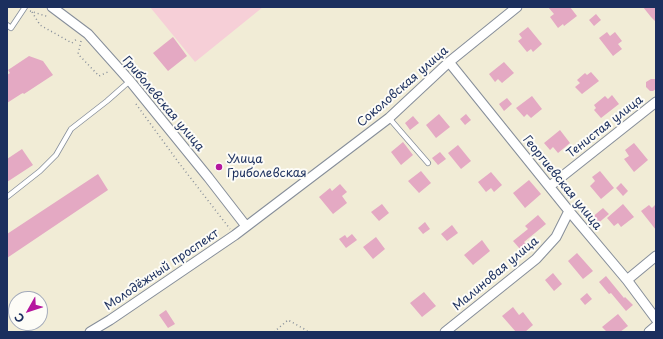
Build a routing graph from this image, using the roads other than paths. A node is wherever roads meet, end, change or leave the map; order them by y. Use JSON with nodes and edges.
{"nodes":[{"id":1,"x":52,"y":7,"type":"edge"},
{"id":2,"x":517,"y":7,"type":"edge"},
{"id":3,"x":25,"y":8,"type":"edge"},
{"id":4,"x":7,"y":25,"type":"edge"},
{"id":5,"x":449,"y":62,"type":"junction"},
{"id":6,"x":130,"y":81,"type":"junction"},
{"id":7,"x":656,"y":102,"type":"edge"},
{"id":8,"x":389,"y":118,"type":"junction"},
{"id":9,"x":428,"y":163,"type":"dead end"},
{"id":10,"x":550,"y":186,"type":"junction"},
{"id":11,"x":7,"y":198,"type":"edge"},
{"id":12,"x":570,"y":211,"type":"junction"},
{"id":13,"x":246,"y":226,"type":"junction"},
{"id":14,"x":656,"y":256,"type":"edge"},
{"id":15,"x":626,"y":280,"type":"junction"},
{"id":16,"x":656,"y":319,"type":"edge"},
{"id":17,"x":656,"y":326,"type":"edge"},
{"id":18,"x":90,"y":332,"type":"edge"},
{"id":19,"x":445,"y":332,"type":"edge"},
{"id":20,"x":649,"y":332,"type":"edge"}],
"edges":[{"from":1,"to":6,"type":"street","name":"Гриболевская улица"},
{"from":2,"to":5,"type":"street","name":"Соколовская улица"},
{"from":3,"to":4,"type":"lane"},
{"from":5,"to":8,"type":"street","name":"Соколовская улица"},
{"from":5,"to":10,"type":"street","name":"Георгиевская улица"},
{"from":6,"to":11,"type":"lane"},
{"from":6,"to":13,"type":"street","name":"Гриболевская улица"},
{"from":7,"to":10,"type":"street","name":"Тенистая улица"},
{"from":8,"to":9,"type":"lane"},
{"from":8,"to":13,"type":"street","name":"Соколовская улица"},
{"from":10,"to":12,"type":"street","name":"Георгиевская улица"},
{"from":12,"to":15,"type":"street","name":"Георгиевская улица"},
{"from":12,"to":19,"type":"street","name":"Малиновая улица"},
{"from":13,"to":18,"type":"street","name":"Молодёжный проспект"},
{"from":14,"to":15,"type":"street"},
{"from":15,"to":16,"type":"street","name":"Георгиевская улица"},
{"from":17,"to":20,"type":"street"}]}
